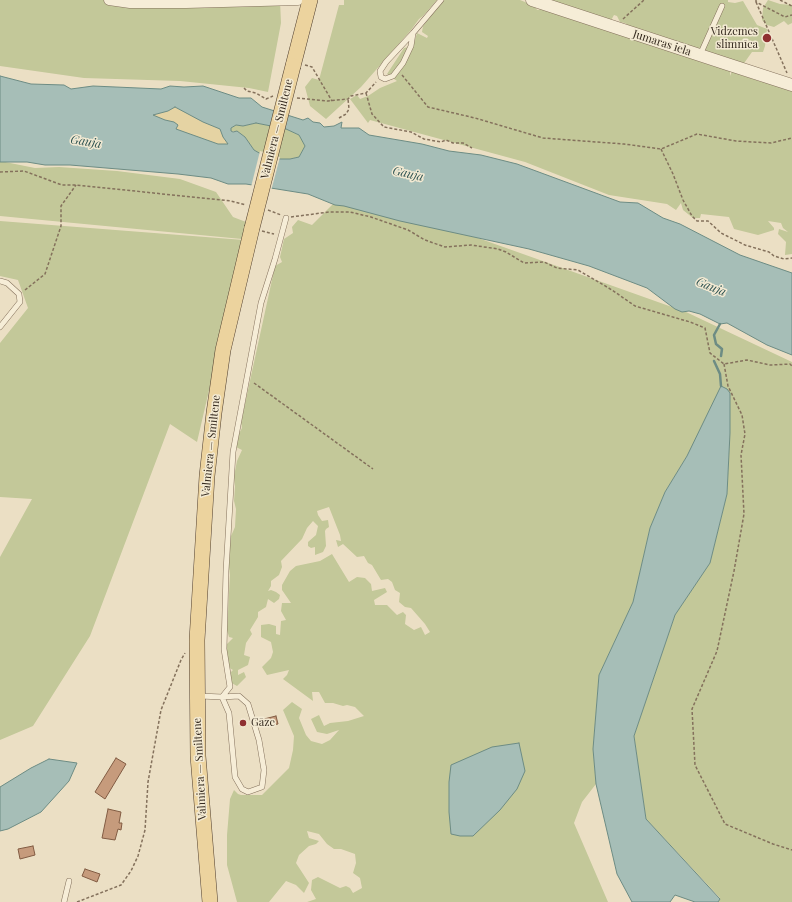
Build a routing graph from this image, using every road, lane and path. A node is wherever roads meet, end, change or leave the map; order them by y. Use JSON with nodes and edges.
{"nodes":[{"id":1,"x":109,"y":0,"type":"edge"},
{"id":2,"x":298,"y":0,"type":"edge"},
{"id":3,"x":310,"y":0,"type":"edge"},
{"id":4,"x":441,"y":0,"type":"edge"},
{"id":5,"x":532,"y":0,"type":"edge"},
{"id":6,"x":644,"y":0,"type":"edge"},
{"id":7,"x":780,"y":0,"type":"edge"},
{"id":8,"x":756,"y":1,"type":"edge"},
{"id":9,"x":722,"y":6,"type":"dead end"},
{"id":10,"x":792,"y":6,"type":"edge"},
{"id":11,"x":792,"y":15,"type":"edge"},
{"id":12,"x":614,"y":27,"type":"junction"},
{"id":13,"x":413,"y":33,"type":"junction"},
{"id":14,"x":700,"y":56,"type":"junction"},
{"id":15,"x":297,"y":65,"type":"junction"},
{"id":16,"x":398,"y":70,"type":"junction"},
{"id":17,"x":381,"y":77,"type":"junction"},
{"id":18,"x":790,"y":81,"type":"edge"},
{"id":19,"x":366,"y":93,"type":"junction"},
{"id":20,"x":348,"y":99,"type":"junction"},
{"id":21,"x":339,"y":118,"type":"dead end"},
{"id":22,"x":792,"y":138,"type":"edge"},
{"id":23,"x":472,"y":148,"type":"dead end"},
{"id":24,"x":661,"y":149,"type":"junction"},
{"id":25,"x":0,"y":172,"type":"edge"},
{"id":26,"x":76,"y":185,"type":"junction"},
{"id":27,"x":248,"y":205,"type":"dead end"},
{"id":28,"x":262,"y":209,"type":"dead end"},
{"id":29,"x":286,"y":218,"type":"junction"},
{"id":30,"x":256,"y":229,"type":"junction"},
{"id":31,"x":281,"y":236,"type":"junction"},
{"id":32,"x":792,"y":258,"type":"edge"},
{"id":33,"x":0,"y":281,"type":"edge"},
{"id":34,"x":19,"y":294,"type":"junction"},
{"id":35,"x":0,"y":326,"type":"edge"},
{"id":36,"x":724,"y":364,"type":"junction"},
{"id":37,"x":792,"y":366,"type":"edge"},
{"id":38,"x":247,"y":378,"type":"junction"},
{"id":39,"x":373,"y":469,"type":"dead end"},
{"id":40,"x":197,"y":640,"type":"junction"},
{"id":41,"x":197,"y":696,"type":"junction"},
{"id":42,"x":222,"y":698,"type":"junction"},
{"id":43,"x":792,"y":850,"type":"edge"},
{"id":44,"x":69,"y":881,"type":"dead end"},
{"id":45,"x":64,"y":902,"type":"edge"},
{"id":46,"x":76,"y":902,"type":"edge"},
{"id":47,"x":210,"y":902,"type":"edge"}],
"edges":[{"from":1,"to":2,"type":"street"},
{"from":3,"to":15,"type":"main road","name":"Valmiera — Smiltene"},
{"from":4,"to":13,"type":"lane"},
{"from":5,"to":12,"type":"street","name":"Jumaras iela"},
{"from":6,"to":12,"type":"path"},
{"from":7,"to":10,"type":"path"},
{"from":8,"to":11,"type":"path"},
{"from":8,"to":18,"type":"path"},
{"from":9,"to":14,"type":"lane"},
{"from":12,"to":14,"type":"street","name":"Jumaras iela"},
{"from":13,"to":16,"type":"lane"},
{"from":13,"to":17,"type":"lane"},
{"from":14,"to":18,"type":"street","name":"Jumaras iela"},
{"from":15,"to":20,"type":"path"},
{"from":15,"to":30,"type":"main road","name":"Valmiera — Smiltene","bridge":true},
{"from":16,"to":17,"type":"lane"},
{"from":16,"to":24,"type":"path"},
{"from":17,"to":19,"type":"path"},
{"from":19,"to":20,"type":"path"},
{"from":19,"to":23,"type":"path"},
{"from":20,"to":21,"type":"path"},
{"from":22,"to":24,"type":"path"},
{"from":24,"to":32,"type":"path"},
{"from":25,"to":26,"type":"path"},
{"from":26,"to":27,"type":"path"},
{"from":26,"to":34,"type":"path"},
{"from":28,"to":29,"type":"path"},
{"from":29,"to":31,"type":"lane"},
{"from":29,"to":36,"type":"path"},
{"from":30,"to":31,"type":"path"},
{"from":30,"to":40,"type":"main road","name":"Valmiera — Smiltene"},
{"from":31,"to":38,"type":"lane"},
{"from":33,"to":34,"type":"lane"},
{"from":34,"to":35,"type":"lane"},
{"from":36,"to":37,"type":"path"},
{"from":36,"to":43,"type":"path"},
{"from":38,"to":39,"type":"path"},
{"from":38,"to":42,"type":"lane"},
{"from":40,"to":41,"type":"main road","name":"Valmiera — Smiltene"},
{"from":40,"to":46,"type":"path"},
{"from":41,"to":42,"type":"lane"},
{"from":41,"to":47,"type":"main road","name":"Valmiera — Smiltene"},
{"from":42,"to":42,"type":"lane"},
{"from":44,"to":45,"type":"lane"}]}
